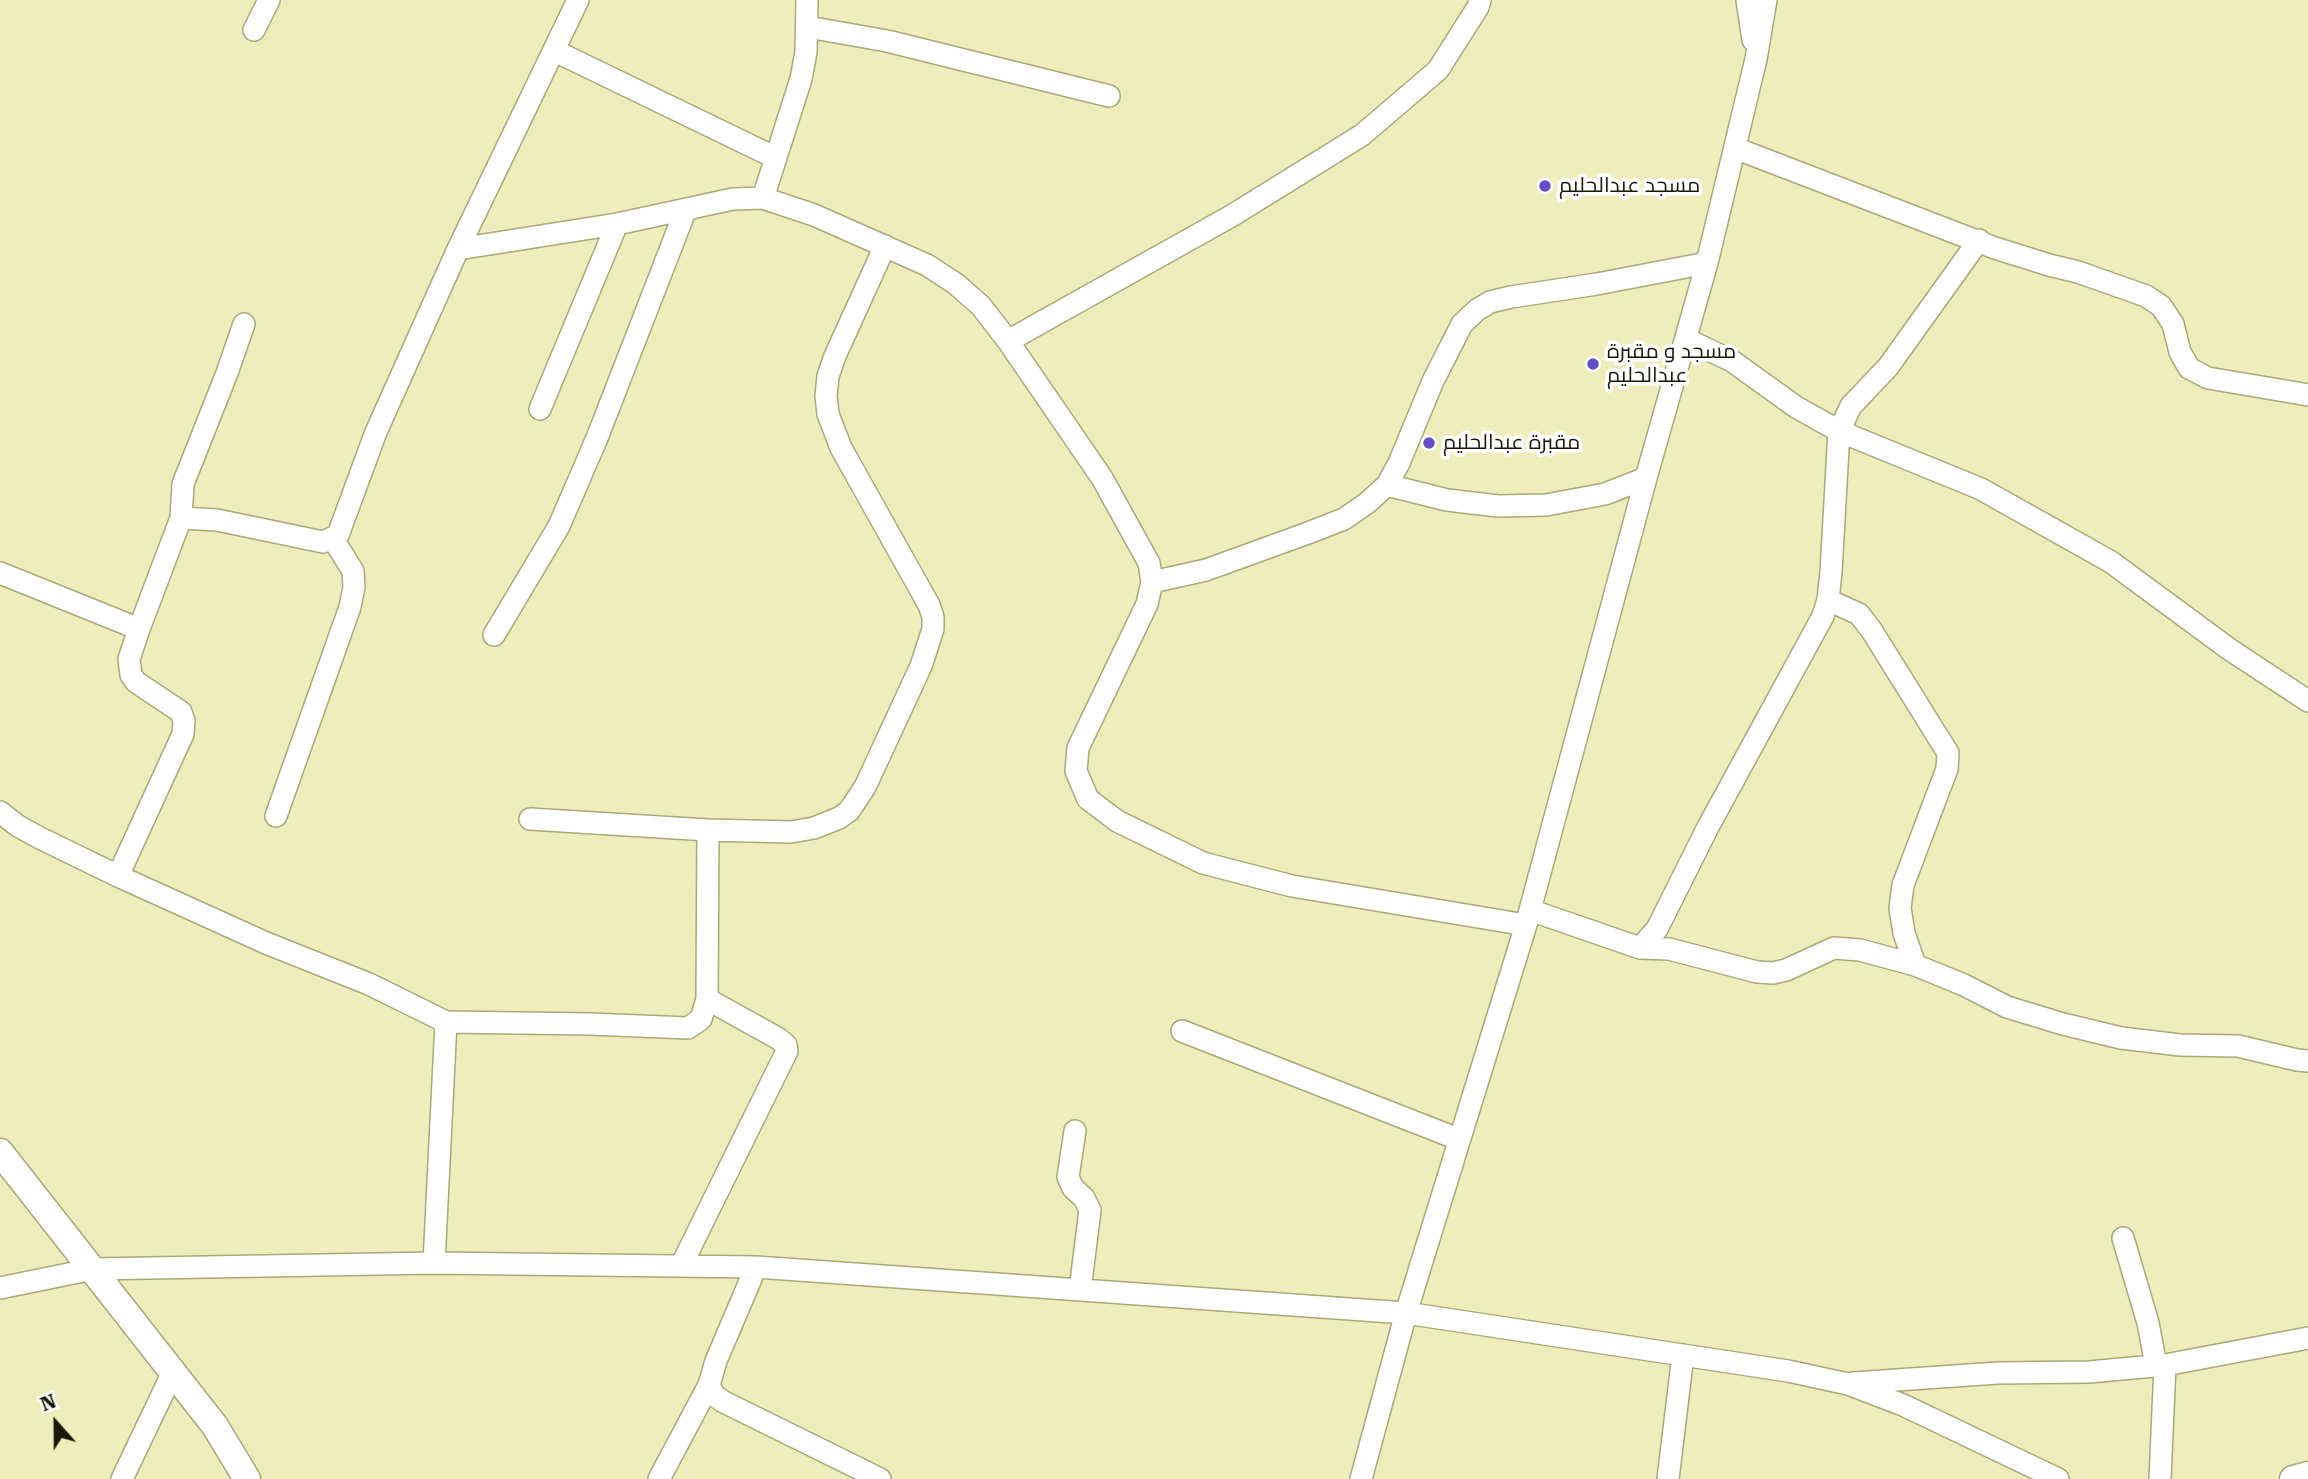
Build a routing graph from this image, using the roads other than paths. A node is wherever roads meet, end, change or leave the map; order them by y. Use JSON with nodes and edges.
{"nodes":[{"id":1,"x":269,"y":0,"type":"edge"},
{"id":2,"x":579,"y":0,"type":"edge"},
{"id":3,"x":807,"y":0,"type":"edge"},
{"id":4,"x":1480,"y":0,"type":"edge"},
{"id":5,"x":1747,"y":0,"type":"edge"},
{"id":6,"x":1766,"y":0,"type":"edge"},
{"id":7,"x":807,"y":26,"type":"junction"},
{"id":8,"x":254,"y":30,"type":"dead end"},
{"id":9,"x":555,"y":51,"type":"junction"},
{"id":10,"x":1756,"y":59,"type":"junction"},
{"id":11,"x":1109,"y":96,"type":"dead end"},
{"id":12,"x":1735,"y":148,"type":"junction"},
{"id":13,"x":776,"y":158,"type":"junction"},
{"id":14,"x":763,"y":198,"type":"junction"},
{"id":15,"x":686,"y":209,"type":"junction"},
{"id":16,"x":617,"y":224,"type":"junction"},
{"id":17,"x":1979,"y":240,"type":"junction"},
{"id":18,"x":885,"y":246,"type":"junction"},
{"id":19,"x":458,"y":249,"type":"junction"},
{"id":20,"x":1707,"y":263,"type":"junction"},
{"id":21,"x":244,"y":324,"type":"dead end"},
{"id":22,"x":1686,"y":339,"type":"junction"},
{"id":23,"x":1008,"y":341,"type":"junction"},
{"id":24,"x":2308,"y":396,"type":"edge"},
{"id":25,"x":540,"y":410,"type":"dead end"},
{"id":26,"x":1839,"y":431,"type":"junction"},
{"id":27,"x":1646,"y":478,"type":"junction"},
{"id":28,"x":1387,"y":485,"type":"junction"},
{"id":29,"x":181,"y":518,"type":"junction"},
{"id":30,"x":332,"y":539,"type":"junction"},
{"id":31,"x":0,"y":573,"type":"edge"},
{"id":32,"x":1152,"y":582,"type":"junction"},
{"id":33,"x":1828,"y":600,"type":"junction"},
{"id":34,"x":139,"y":629,"type":"junction"},
{"id":35,"x":494,"y":635,"type":"dead end"},
{"id":36,"x":2308,"y":701,"type":"edge"},
{"id":37,"x":0,"y":812,"type":"edge"},
{"id":38,"x":276,"y":816,"type":"dead end"},
{"id":39,"x":530,"y":819,"type":"dead end"},
{"id":40,"x":708,"y":830,"type":"junction"},
{"id":41,"x":118,"y":876,"type":"junction"},
{"id":42,"x":1528,"y":918,"type":"junction"},
{"id":43,"x":1640,"y":948,"type":"junction"},
{"id":44,"x":1914,"y":965,"type":"junction"},
{"id":45,"x":707,"y":999,"type":"junction"},
{"id":46,"x":446,"y":1022,"type":"junction"},
{"id":47,"x":1182,"y":1031,"type":"dead end"},
{"id":48,"x":2308,"y":1060,"type":"edge"},
{"id":49,"x":1075,"y":1131,"type":"dead end"},
{"id":50,"x":1458,"y":1139,"type":"junction"},
{"id":51,"x":0,"y":1152,"type":"edge"},
{"id":52,"x":2123,"y":1238,"type":"dead end"},
{"id":53,"x":435,"y":1263,"type":"junction"},
{"id":54,"x":681,"y":1266,"type":"junction"},
{"id":55,"x":757,"y":1267,"type":"junction"},
{"id":56,"x":93,"y":1269,"type":"junction"},
{"id":57,"x":0,"y":1288,"type":"edge"},
{"id":58,"x":1080,"y":1290,"type":"junction"},
{"id":59,"x":1406,"y":1312,"type":"junction"},
{"id":60,"x":2308,"y":1338,"type":"edge"},
{"id":61,"x":1683,"y":1354,"type":"junction"},
{"id":62,"x":2160,"y":1365,"type":"junction"},
{"id":63,"x":173,"y":1372,"type":"junction"},
{"id":64,"x":1848,"y":1384,"type":"junction"},
{"id":65,"x":709,"y":1385,"type":"junction"},
{"id":66,"x":2308,"y":1475,"type":"edge"},
{"id":67,"x":122,"y":1479,"type":"edge"},
{"id":68,"x":247,"y":1479,"type":"edge"},
{"id":69,"x":659,"y":1479,"type":"edge"},
{"id":70,"x":880,"y":1479,"type":"edge"},
{"id":71,"x":1361,"y":1479,"type":"edge"},
{"id":72,"x":1668,"y":1479,"type":"edge"},
{"id":73,"x":2058,"y":1479,"type":"edge"},
{"id":74,"x":2160,"y":1479,"type":"edge"},
{"id":75,"x":2293,"y":1479,"type":"edge"}],
"edges":[{"from":1,"to":8,"type":"street"},
{"from":2,"to":9,"type":"street"},
{"from":3,"to":7,"type":"street"},
{"from":4,"to":23,"type":"street"},
{"from":5,"to":10,"type":"street"},
{"from":6,"to":10,"type":"street"},
{"from":7,"to":11,"type":"street"},
{"from":7,"to":13,"type":"street"},
{"from":9,"to":13,"type":"street"},
{"from":9,"to":19,"type":"street"},
{"from":10,"to":12,"type":"street"},
{"from":12,"to":17,"type":"street"},
{"from":12,"to":20,"type":"street"},
{"from":13,"to":14,"type":"street"},
{"from":14,"to":15,"type":"street"},
{"from":14,"to":18,"type":"street"},
{"from":15,"to":16,"type":"street"},
{"from":15,"to":35,"type":"street"},
{"from":16,"to":19,"type":"street"},
{"from":16,"to":25,"type":"street"},
{"from":17,"to":24,"type":"street"},
{"from":17,"to":26,"type":"street"},
{"from":18,"to":23,"type":"street"},
{"from":18,"to":40,"type":"street"},
{"from":19,"to":30,"type":"street"},
{"from":20,"to":22,"type":"street"},
{"from":20,"to":28,"type":"street"},
{"from":21,"to":29,"type":"street"},
{"from":22,"to":26,"type":"street"},
{"from":22,"to":27,"type":"street"},
{"from":23,"to":32,"type":"street"},
{"from":26,"to":33,"type":"street"},
{"from":26,"to":36,"type":"street"},
{"from":27,"to":28,"type":"street"},
{"from":27,"to":42,"type":"street"},
{"from":28,"to":32,"type":"street"},
{"from":29,"to":30,"type":"street"},
{"from":29,"to":34,"type":"street"},
{"from":30,"to":38,"type":"street"},
{"from":31,"to":34,"type":"street"},
{"from":32,"to":42,"type":"street"},
{"from":33,"to":43,"type":"street"},
{"from":33,"to":44,"type":"street"},
{"from":34,"to":41,"type":"street"},
{"from":37,"to":41,"type":"street"},
{"from":39,"to":40,"type":"street"},
{"from":40,"to":45,"type":"street"},
{"from":41,"to":46,"type":"street"},
{"from":42,"to":43,"type":"street"},
{"from":42,"to":50,"type":"street"},
{"from":43,"to":44,"type":"street"},
{"from":44,"to":48,"type":"street"},
{"from":45,"to":46,"type":"street"},
{"from":45,"to":54,"type":"street"},
{"from":46,"to":53,"type":"street"},
{"from":47,"to":50,"type":"street"},
{"from":49,"to":58,"type":"street"},
{"from":50,"to":59,"type":"street"},
{"from":51,"to":56,"type":"street"},
{"from":52,"to":62,"type":"street"},
{"from":53,"to":54,"type":"street"},
{"from":53,"to":56,"type":"street"},
{"from":54,"to":55,"type":"street"},
{"from":55,"to":58,"type":"street"},
{"from":55,"to":65,"type":"street"},
{"from":56,"to":57,"type":"street"},
{"from":56,"to":63,"type":"street"},
{"from":58,"to":59,"type":"street"},
{"from":59,"to":61,"type":"street"},
{"from":59,"to":71,"type":"street"},
{"from":60,"to":62,"type":"street"},
{"from":61,"to":64,"type":"street"},
{"from":61,"to":72,"type":"street"},
{"from":62,"to":64,"type":"street"},
{"from":62,"to":74,"type":"street"},
{"from":63,"to":67,"type":"street"},
{"from":63,"to":68,"type":"street"},
{"from":64,"to":73,"type":"street"},
{"from":65,"to":69,"type":"street"},
{"from":65,"to":70,"type":"street"},
{"from":66,"to":75,"type":"street"}]}
